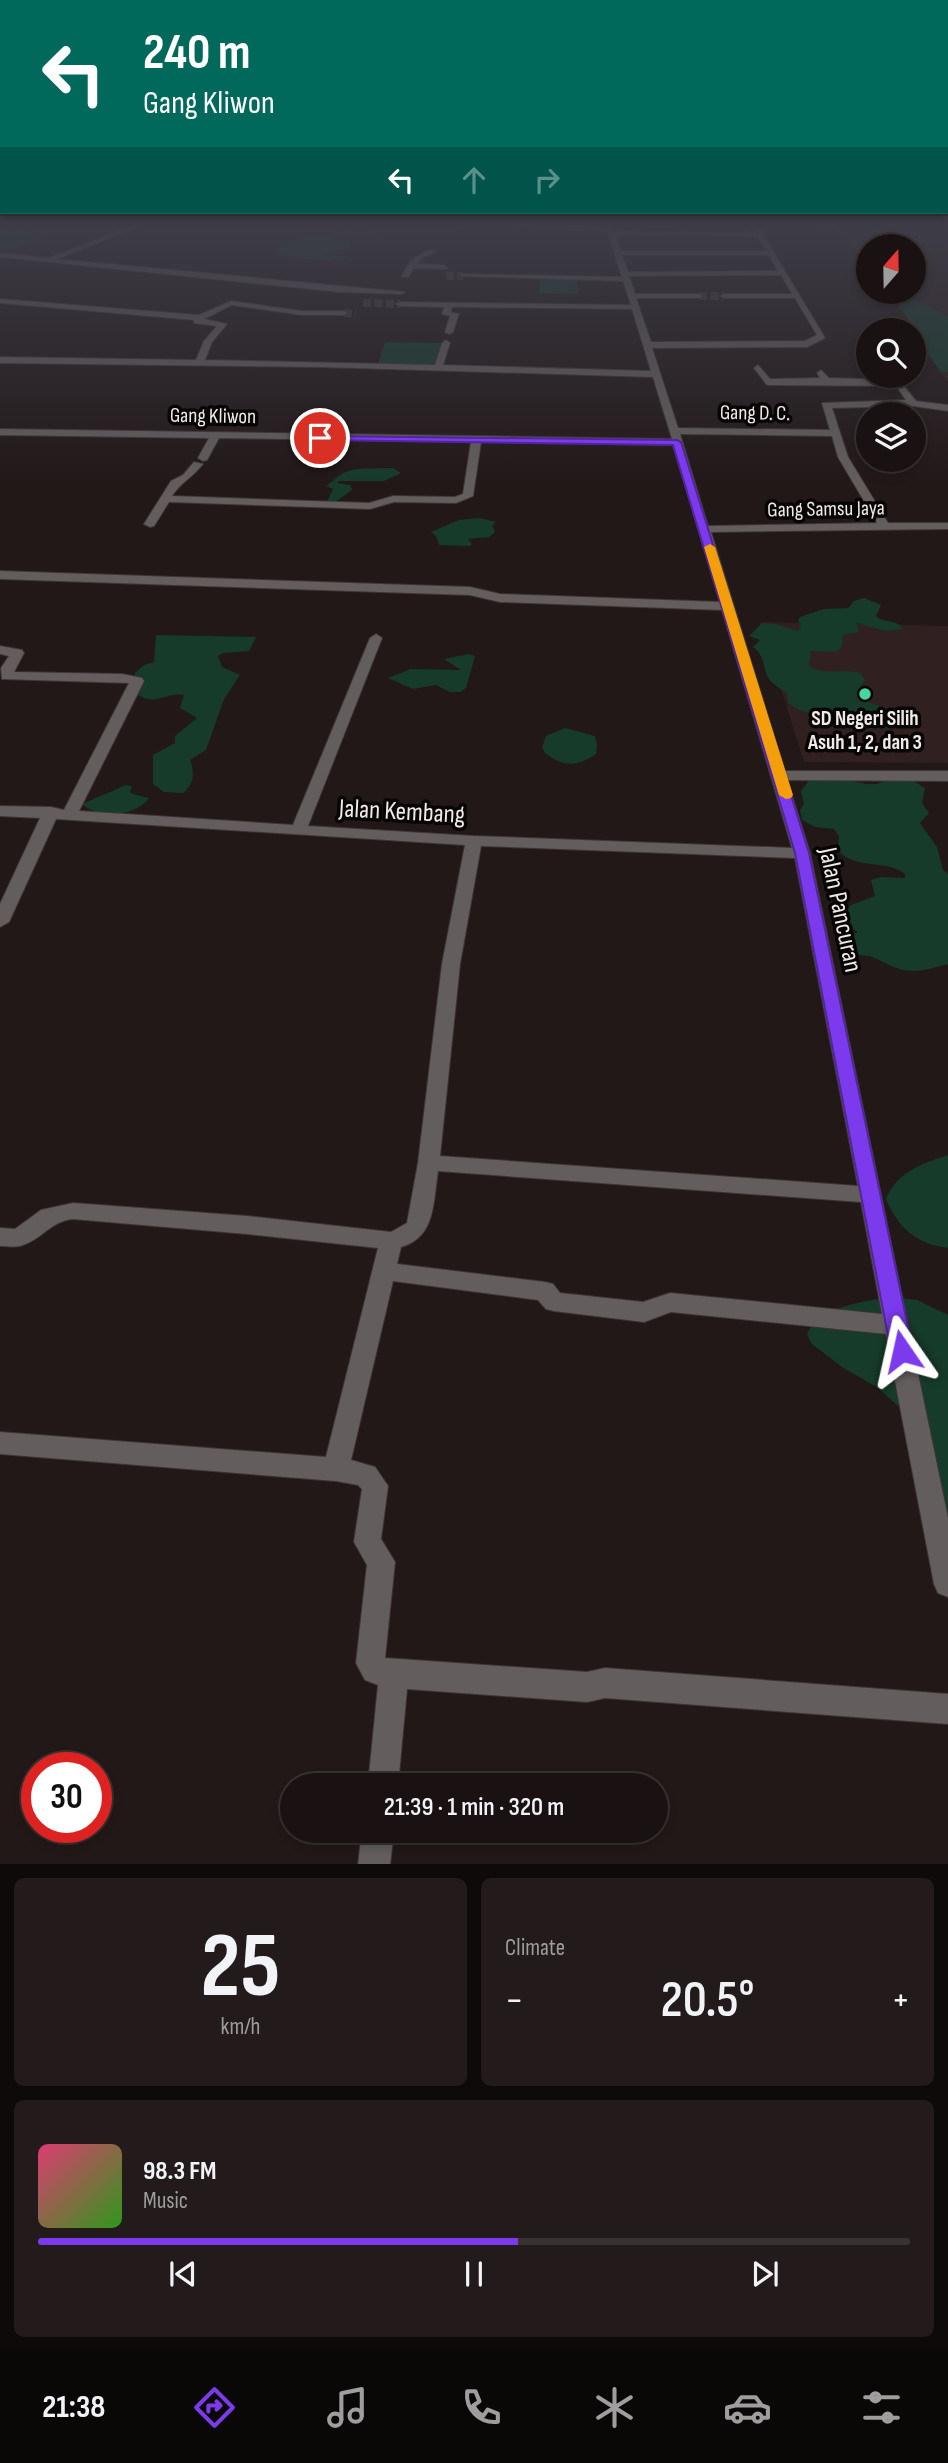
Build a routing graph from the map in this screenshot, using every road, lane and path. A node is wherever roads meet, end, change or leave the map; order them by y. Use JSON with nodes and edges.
{"nodes":[{"id":1,"x":100,"y":309,"type":"edge"},
{"id":2,"x":220,"y":309,"type":"edge"},
{"id":3,"x":270,"y":309,"type":"edge"},
{"id":4,"x":447,"y":309,"type":"edge"},
{"id":5,"x":634,"y":309,"type":"edge"},
{"id":6,"x":806,"y":309,"type":"edge"},
{"id":7,"x":344,"y":313,"type":"tunnel mouth"},
{"id":8,"x":200,"y":318,"type":"junction"},
{"id":9,"x":646,"y":345,"type":"junction"},
{"id":10,"x":0,"y":360,"type":"edge"},
{"id":11,"x":814,"y":360,"type":"junction"},
{"id":12,"x":199,"y":363,"type":"junction"},
{"id":13,"x":438,"y":368,"type":"junction"},
{"id":14,"x":758,"y":368,"type":"dead end"},
{"id":15,"x":657,"y":374,"type":"junction"},
{"id":16,"x":829,"y":381,"type":"junction"},
{"id":17,"x":912,"y":402,"type":"edge"},
{"id":18,"x":856,"y":404,"type":"edge"},
{"id":19,"x":926,"y":405,"type":"edge"},
{"id":20,"x":948,"y":408,"type":"edge"},
{"id":21,"x":0,"y":432,"type":"edge"},
{"id":22,"x":836,"y":433,"type":"junction"},
{"id":23,"x":216,"y":435,"type":"junction"},
{"id":24,"x":675,"y":436,"type":"junction"},
{"id":25,"x":476,"y":441,"type":"junction"},
{"id":26,"x":165,"y":499,"type":"junction"},
{"id":27,"x":150,"y":524,"type":"dead end"},
{"id":28,"x":948,"y":526,"type":"edge"},
{"id":29,"x":885,"y":527,"type":"junction"},
{"id":30,"x":705,"y":529,"type":"junction"},
{"id":31,"x":0,"y":575,"type":"edge"},
{"id":32,"x":726,"y":606,"type":"junction"},
{"id":33,"x":376,"y":638,"type":"dead end"},
{"id":34,"x":0,"y":650,"type":"edge"},
{"id":35,"x":780,"y":775,"type":"junction"},
{"id":36,"x":948,"y":776,"type":"edge"},
{"id":37,"x":0,"y":811,"type":"edge"},
{"id":38,"x":51,"y":813,"type":"junction"},
{"id":39,"x":70,"y":814,"type":"junction"},
{"id":40,"x":298,"y":831,"type":"junction"},
{"id":41,"x":474,"y":841,"type":"junction"},
{"id":42,"x":802,"y":853,"type":"junction"},
{"id":43,"x":0,"y":922,"type":"edge"},
{"id":44,"x":429,"y":1163,"type":"junction"},
{"id":45,"x":871,"y":1195,"type":"junction"},
{"id":46,"x":0,"y":1237,"type":"edge"},
{"id":47,"x":391,"y":1241,"type":"junction"},
{"id":48,"x":383,"y":1271,"type":"junction"},
{"id":49,"x":897,"y":1325,"type":"junction"},
{"id":50,"x":0,"y":1443,"type":"edge"},
{"id":51,"x":336,"y":1469,"type":"junction"},
{"id":52,"x":948,"y":1584,"type":"edge"},
{"id":53,"x":394,"y":1674,"type":"junction"},
{"id":54,"x":948,"y":1709,"type":"edge"},
{"id":55,"x":384,"y":1773,"type":"edge"},
{"id":56,"x":376,"y":1843,"type":"edge"},
{"id":57,"x":374,"y":1864,"type":"edge"}],
"edges":[{"from":1,"to":8,"type":"street"},
{"from":2,"to":8,"type":"street"},
{"from":3,"to":7,"type":"street"},
{"from":4,"to":13,"type":"street"},
{"from":5,"to":9,"type":"street","name":"Jalan Pancuran"},
{"from":6,"to":11,"type":"street"},
{"from":8,"to":12,"type":"street"},
{"from":9,"to":11,"type":"street"},
{"from":9,"to":15,"type":"street","name":"Jalan Pancuran"},
{"from":10,"to":12,"type":"street"},
{"from":11,"to":16,"type":"street"},
{"from":12,"to":13,"type":"street"},
{"from":13,"to":15,"type":"street"},
{"from":14,"to":16,"type":"street"},
{"from":15,"to":24,"type":"street","name":"Jalan Pancuran"},
{"from":16,"to":17,"type":"street"},
{"from":18,"to":22,"type":"street"},
{"from":19,"to":20,"type":"street"},
{"from":21,"to":23,"type":"street","name":"Gang Kliwon"},
{"from":22,"to":24,"type":"street","name":"Gang D. C."},
{"from":22,"to":29,"type":"street"},
{"from":23,"to":25,"type":"street","name":"Gang Kliwon"},
{"from":23,"to":26,"type":"street"},
{"from":24,"to":25,"type":"street","name":"Gang Kliwon"},
{"from":24,"to":30,"type":"street","name":"Jalan Pancuran"},
{"from":25,"to":26,"type":"street"},
{"from":26,"to":27,"type":"street"},
{"from":28,"to":29,"type":"street","name":"Gang Samsu Jaya"},
{"from":29,"to":30,"type":"street","name":"Gang Samsu Jaya"},
{"from":30,"to":32,"type":"street","name":"Jalan Pancuran"},
{"from":31,"to":32,"type":"street"},
{"from":32,"to":35,"type":"street","name":"Jalan Pancuran"},
{"from":33,"to":40,"type":"street"},
{"from":34,"to":39,"type":"street"},
{"from":35,"to":36,"type":"street"},
{"from":35,"to":42,"type":"street","name":"Jalan Pancuran"},
{"from":37,"to":38,"type":"street","name":"Jalan Kembang"},
{"from":38,"to":39,"type":"street","name":"Jalan Kembang"},
{"from":38,"to":43,"type":"street"},
{"from":39,"to":40,"type":"street","name":"Jalan Kembang"},
{"from":40,"to":41,"type":"street","name":"Jalan Kembang"},
{"from":41,"to":42,"type":"street","name":"Jalan Kembang"},
{"from":41,"to":44,"type":"street"},
{"from":42,"to":45,"type":"street","name":"Jalan Pancuran"},
{"from":44,"to":45,"type":"street"},
{"from":44,"to":47,"type":"street"},
{"from":45,"to":49,"type":"street","name":"Jalan Pancuran"},
{"from":46,"to":47,"type":"street"},
{"from":47,"to":48,"type":"street"},
{"from":48,"to":49,"type":"street"},
{"from":48,"to":51,"type":"street"},
{"from":49,"to":52,"type":"street","name":"Jalan Pancuran"},
{"from":50,"to":51,"type":"street"},
{"from":51,"to":53,"type":"street"},
{"from":53,"to":54,"type":"street"},
{"from":53,"to":55,"type":"street"},
{"from":56,"to":57,"type":"street"}]}
